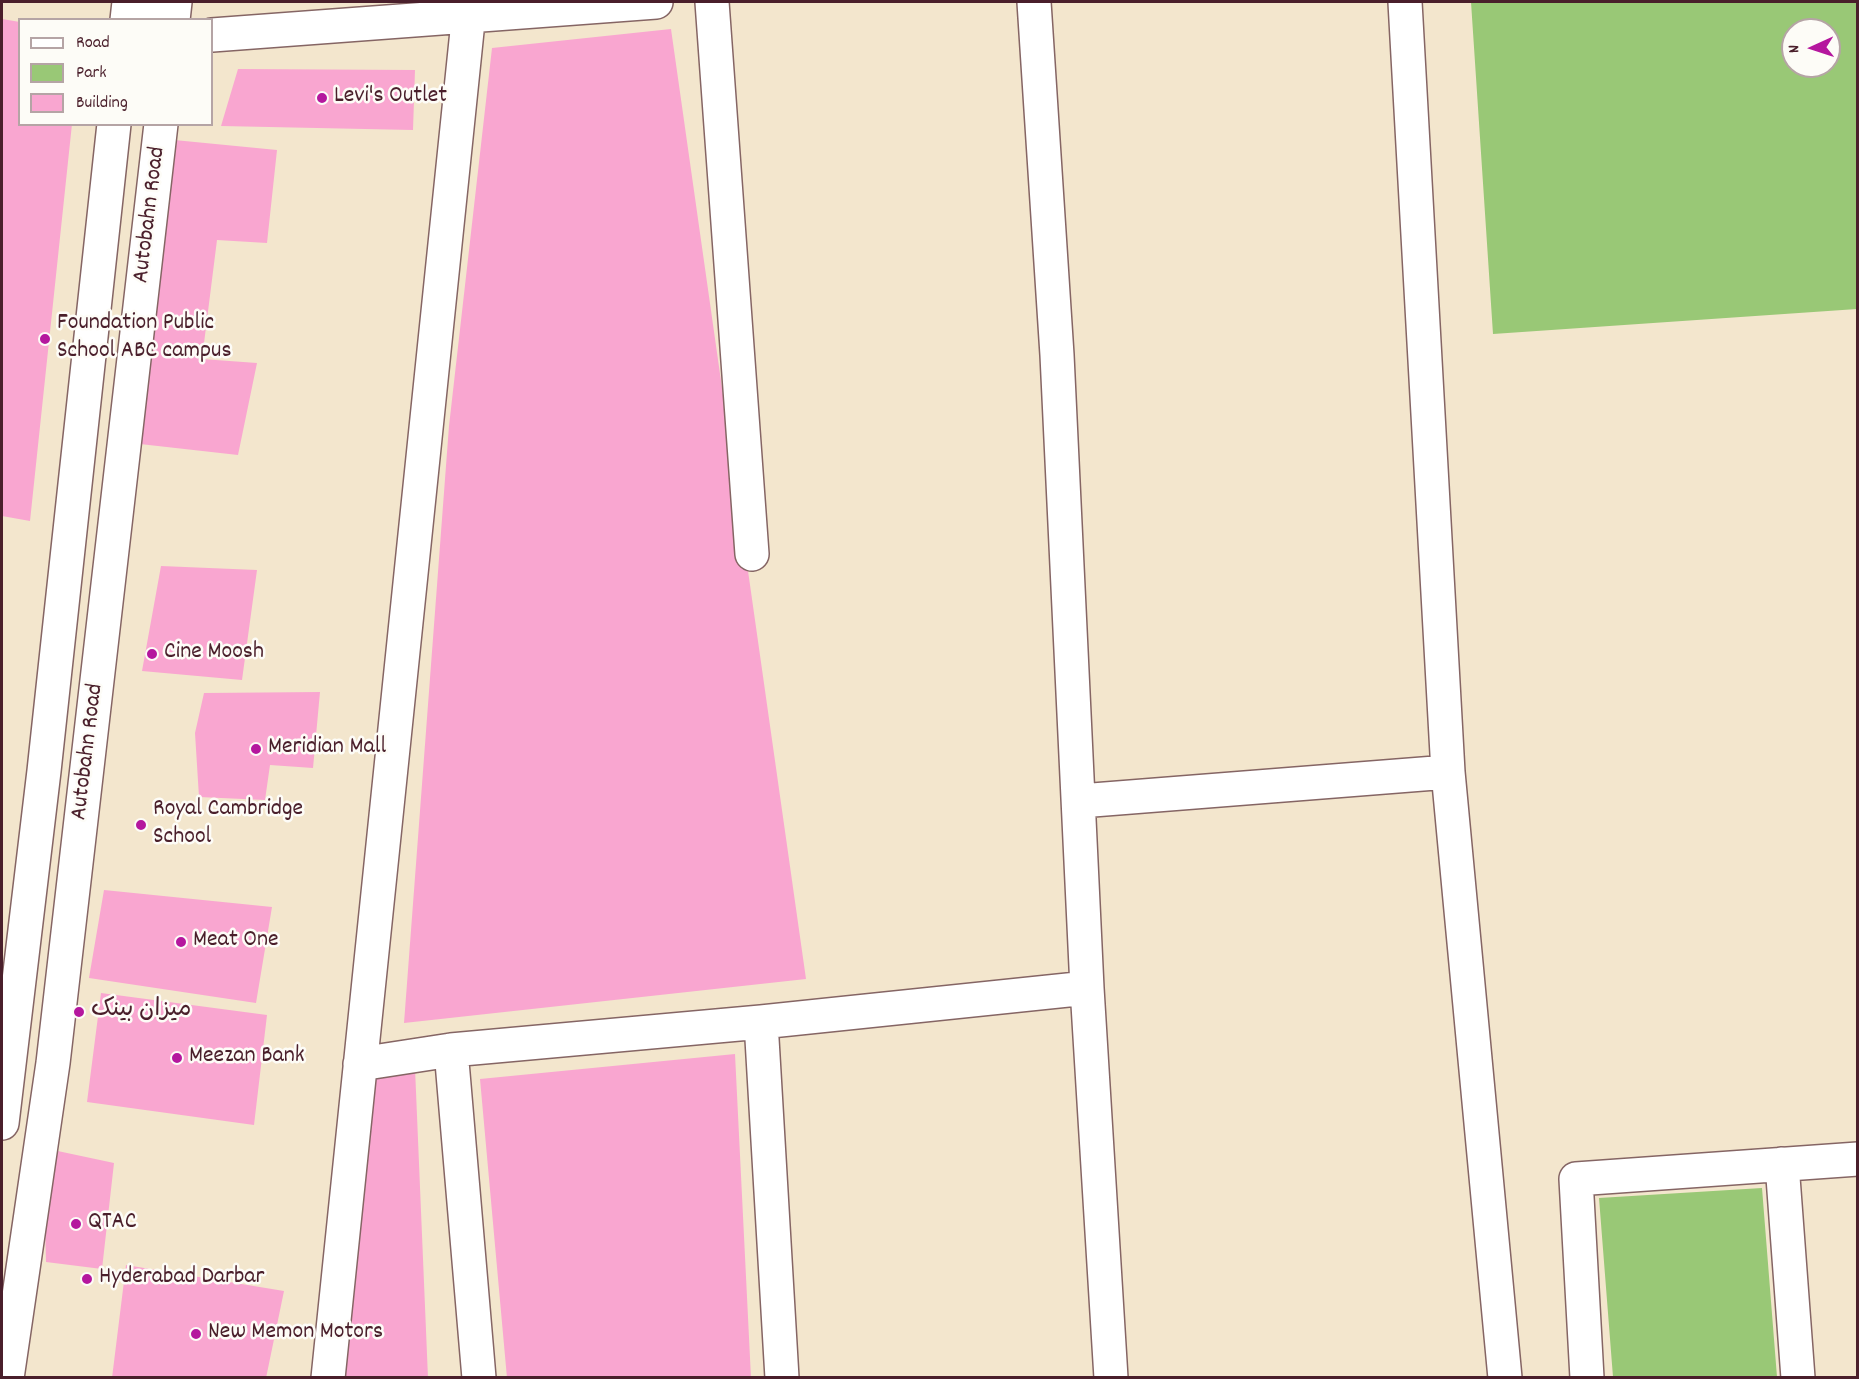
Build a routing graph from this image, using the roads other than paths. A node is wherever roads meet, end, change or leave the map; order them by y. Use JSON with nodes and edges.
{"nodes":[{"id":1,"x":129,"y":2,"type":"edge"},
{"id":2,"x":134,"y":2,"type":"edge"},
{"id":3,"x":175,"y":2,"type":"edge"},
{"id":4,"x":656,"y":2,"type":"edge"},
{"id":5,"x":712,"y":2,"type":"edge"},
{"id":6,"x":1035,"y":2,"type":"edge"},
{"id":7,"x":1405,"y":2,"type":"edge"},
{"id":8,"x":469,"y":8,"type":"edge"},
{"id":9,"x":127,"y":18,"type":"edge"},
{"id":10,"x":159,"y":18,"type":"edge"},
{"id":11,"x":173,"y":18,"type":"edge"},
{"id":12,"x":213,"y":35,"type":"edge"},
{"id":13,"x":114,"y":126,"type":"edge"},
{"id":14,"x":161,"y":126,"type":"edge"},
{"id":15,"x":752,"y":554,"type":"dead end"},
{"id":16,"x":1449,"y":772,"type":"junction"},
{"id":17,"x":1080,"y":801,"type":"junction"},
{"id":18,"x":1088,"y":988,"type":"junction"},
{"id":19,"x":761,"y":1022,"type":"junction"},
{"id":20,"x":451,"y":1050,"type":"junction"},
{"id":21,"x":360,"y":1064,"type":"junction"},
{"id":22,"x":2,"y":1123,"type":"edge"},
{"id":23,"x":1857,"y":1160,"type":"edge"},
{"id":24,"x":1782,"y":1164,"type":"junction"},
{"id":25,"x":7,"y":1377,"type":"edge"},
{"id":26,"x":328,"y":1377,"type":"edge"},
{"id":27,"x":479,"y":1377,"type":"edge"},
{"id":28,"x":782,"y":1377,"type":"edge"},
{"id":29,"x":1111,"y":1377,"type":"edge"},
{"id":30,"x":1505,"y":1377,"type":"edge"},
{"id":31,"x":1587,"y":1377,"type":"edge"},
{"id":32,"x":1798,"y":1377,"type":"edge"}],
"edges":[{"from":1,"to":9,"type":"main road"},
{"from":2,"to":10,"type":"main road"},
{"from":3,"to":11,"type":"main road"},
{"from":4,"to":8,"type":"main road"},
{"from":5,"to":15,"type":"main road"},
{"from":6,"to":17,"type":"main road"},
{"from":7,"to":16,"type":"main road"},
{"from":8,"to":12,"type":"main road"},
{"from":8,"to":21,"type":"main road"},
{"from":13,"to":22,"type":"main road","name":"Autobahn Road"},
{"from":14,"to":25,"type":"main road","name":"Autobahn Road"},
{"from":16,"to":17,"type":"main road"},
{"from":16,"to":30,"type":"main road"},
{"from":17,"to":18,"type":"main road"},
{"from":18,"to":19,"type":"main road"},
{"from":18,"to":29,"type":"main road"},
{"from":19,"to":20,"type":"main road"},
{"from":19,"to":28,"type":"main road"},
{"from":20,"to":21,"type":"main road"},
{"from":20,"to":27,"type":"main road"},
{"from":21,"to":26,"type":"main road"},
{"from":23,"to":24,"type":"main road"},
{"from":24,"to":31,"type":"main road"},
{"from":24,"to":32,"type":"main road"}]}
